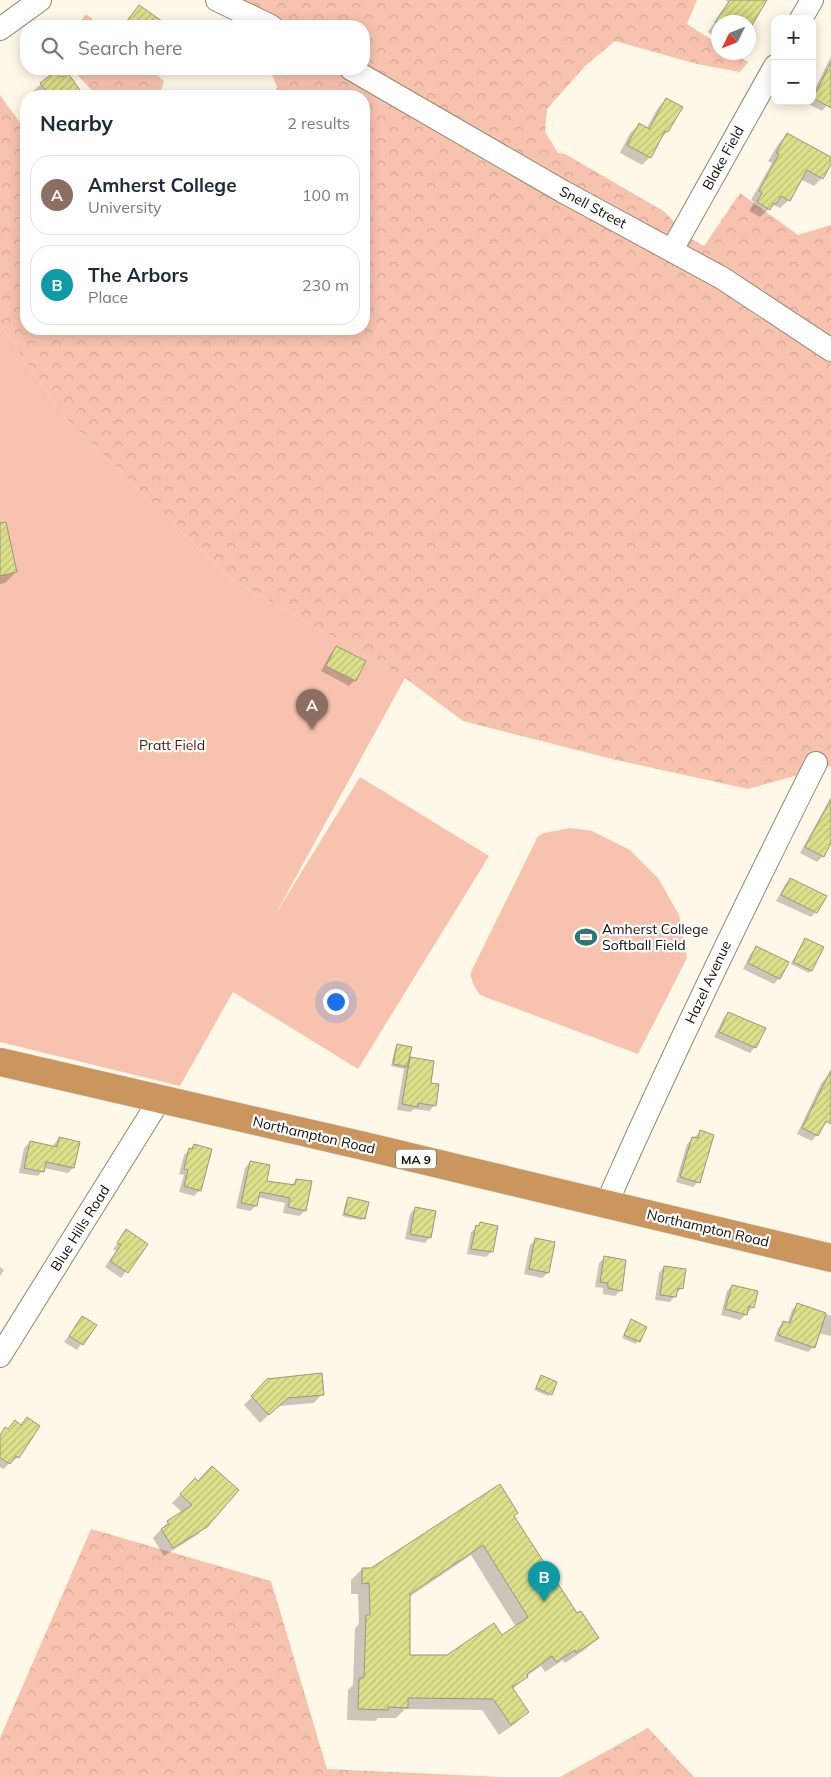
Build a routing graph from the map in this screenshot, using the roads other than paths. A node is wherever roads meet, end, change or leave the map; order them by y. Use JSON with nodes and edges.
{"nodes":[{"id":1,"x":40,"y":0,"type":"edge"},
{"id":2,"x":218,"y":0,"type":"edge"},
{"id":3,"x":812,"y":0,"type":"edge"},
{"id":4,"x":803,"y":15,"type":"edge"},
{"id":5,"x":259,"y":20,"type":"edge"},
{"id":6,"x":0,"y":29,"type":"edge"},
{"id":7,"x":771,"y":73,"type":"edge"},
{"id":8,"x":362,"y":75,"type":"edge"},
{"id":9,"x":672,"y":250,"type":"junction"},
{"id":10,"x":831,"y":350,"type":"edge"},
{"id":11,"x":816,"y":763,"type":"dead end"},
{"id":12,"x":0,"y":1062,"type":"edge"},
{"id":13,"x":160,"y":1099,"type":"junction"},
{"id":14,"x":606,"y":1205,"type":"junction"},
{"id":15,"x":831,"y":1258,"type":"edge"},
{"id":16,"x":0,"y":1356,"type":"edge"}],
"edges":[{"from":1,"to":6,"type":"street"},
{"from":2,"to":5,"type":"street"},
{"from":3,"to":4,"type":"street"},
{"from":7,"to":9,"type":"street","name":"Blake Field"},
{"from":8,"to":9,"type":"street","name":"Snell Street"},
{"from":9,"to":10,"type":"street","name":"Snell Street"},
{"from":11,"to":14,"type":"street","name":"Hazel Avenue"},
{"from":12,"to":13,"type":"highway","name":"Northampton Road","number":"MA 9"},
{"from":13,"to":14,"type":"highway","name":"Northampton Road","number":"MA 9"},
{"from":13,"to":16,"type":"street","name":"Blue Hills Road"},
{"from":14,"to":15,"type":"highway","name":"Northampton Road","number":"MA 9"}]}
